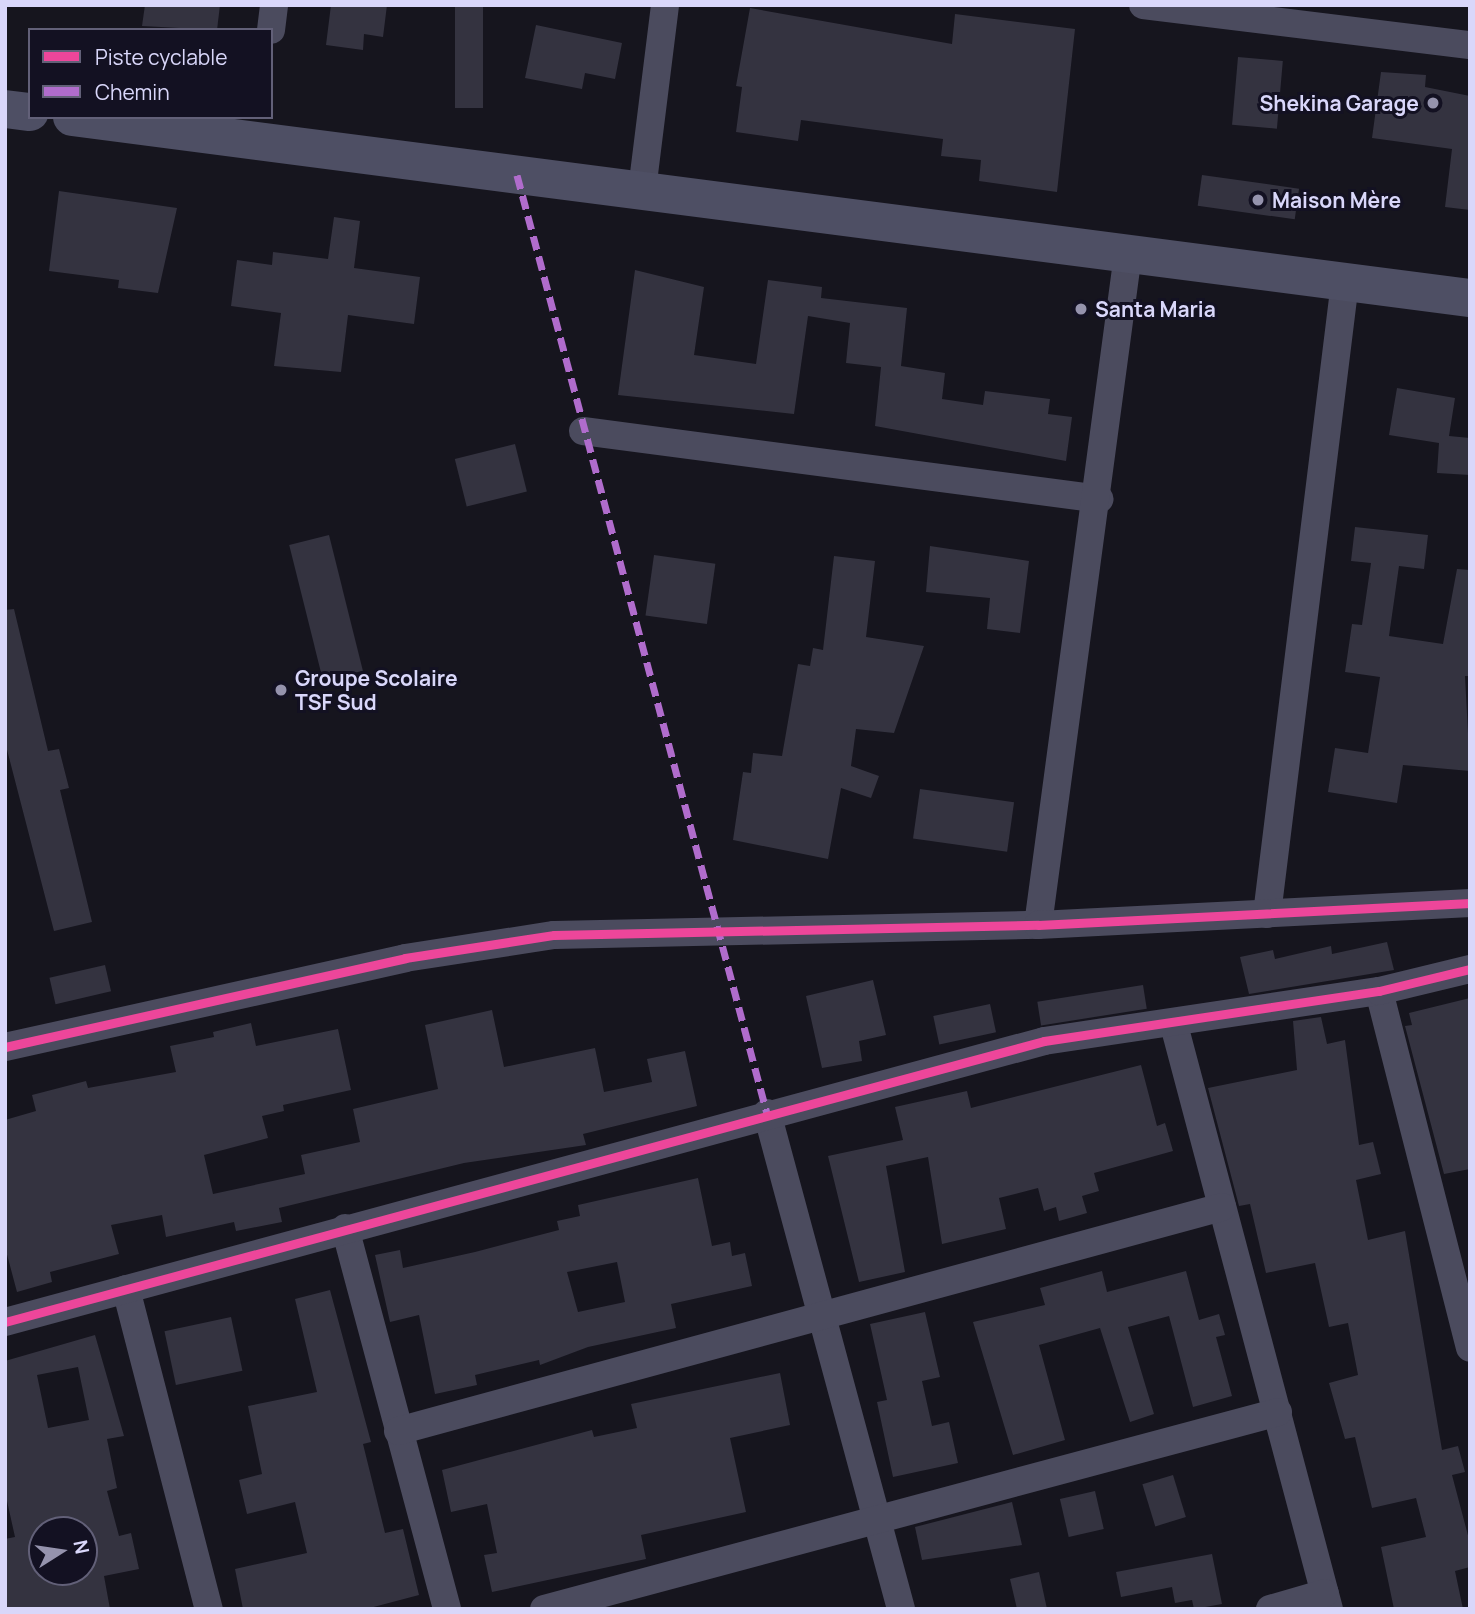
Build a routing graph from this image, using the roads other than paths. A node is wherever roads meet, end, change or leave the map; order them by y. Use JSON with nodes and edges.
{"nodes":[{"id":1,"x":274,"y":5,"type":"edge"},
{"id":2,"x":665,"y":5,"type":"edge"},
{"id":3,"x":1143,"y":5,"type":"edge"},
{"id":4,"x":271,"y":28,"type":"edge"},
{"id":5,"x":1470,"y":45,"type":"edge"},
{"id":6,"x":5,"y":109,"type":"edge"},
{"id":7,"x":28,"y":112,"type":"edge"},
{"id":8,"x":103,"y":119,"type":"edge"},
{"id":9,"x":257,"y":129,"type":"edge"},
{"id":10,"x":642,"y":190,"type":"junction"},
{"id":11,"x":1128,"y":254,"type":"junction"},
{"id":12,"x":1345,"y":282,"type":"junction"},
{"id":13,"x":1470,"y":299,"type":"edge"},
{"id":14,"x":583,"y":431,"type":"dead end"},
{"id":15,"x":1100,"y":499,"type":"junction"},
{"id":16,"x":1470,"y":903,"type":"edge"},
{"id":17,"x":1267,"y":914,"type":"junction"},
{"id":18,"x":1038,"y":925,"type":"junction"},
{"id":19,"x":1470,"y":969,"type":"edge"},
{"id":20,"x":1379,"y":991,"type":"junction"},
{"id":21,"x":1174,"y":1025,"type":"junction"},
{"id":22,"x":5,"y":1047,"type":"edge"},
{"id":23,"x":767,"y":1114,"type":"junction"},
{"id":24,"x":1223,"y":1207,"type":"junction"},
{"id":25,"x":345,"y":1228,"type":"junction"},
{"id":26,"x":126,"y":1289,"type":"junction"},
{"id":27,"x":822,"y":1315,"type":"junction"},
{"id":28,"x":5,"y":1322,"type":"edge"},
{"id":29,"x":1470,"y":1348,"type":"edge"},
{"id":30,"x":1278,"y":1412,"type":"junction"},
{"id":31,"x":398,"y":1431,"type":"junction"},
{"id":32,"x":878,"y":1520,"type":"junction"},
{"id":33,"x":1327,"y":1601,"type":"edge"},
{"id":34,"x":209,"y":1609,"type":"edge"},
{"id":35,"x":447,"y":1609,"type":"edge"},
{"id":36,"x":544,"y":1609,"type":"edge"},
{"id":37,"x":901,"y":1609,"type":"edge"},
{"id":38,"x":1270,"y":1609,"type":"edge"}],
"edges":[{"from":1,"to":4,"type":"street"},
{"from":2,"to":10,"type":"street"},
{"from":3,"to":5,"type":"street"},
{"from":6,"to":7,"type":"main road"},
{"from":8,"to":9,"type":"main road"},
{"from":9,"to":10,"type":"main road"},
{"from":10,"to":11,"type":"main road"},
{"from":11,"to":12,"type":"main road"},
{"from":11,"to":15,"type":"street"},
{"from":12,"to":13,"type":"main road"},
{"from":12,"to":17,"type":"street"},
{"from":14,"to":15,"type":"street"},
{"from":15,"to":18,"type":"street"},
{"from":16,"to":17,"type":"street"},
{"from":17,"to":18,"type":"street"},
{"from":18,"to":22,"type":"street"},
{"from":19,"to":20,"type":"street"},
{"from":20,"to":21,"type":"street"},
{"from":20,"to":29,"type":"street"},
{"from":21,"to":23,"type":"street"},
{"from":21,"to":24,"type":"street"},
{"from":23,"to":25,"type":"street"},
{"from":23,"to":27,"type":"street"},
{"from":24,"to":27,"type":"street"},
{"from":24,"to":30,"type":"street"},
{"from":25,"to":26,"type":"street"},
{"from":25,"to":31,"type":"street"},
{"from":26,"to":28,"type":"street"},
{"from":26,"to":34,"type":"street"},
{"from":27,"to":31,"type":"street"},
{"from":27,"to":32,"type":"street"},
{"from":30,"to":32,"type":"street"},
{"from":30,"to":33,"type":"street"},
{"from":31,"to":35,"type":"street"},
{"from":32,"to":36,"type":"street"},
{"from":32,"to":37,"type":"street"},
{"from":33,"to":38,"type":"street"}]}
